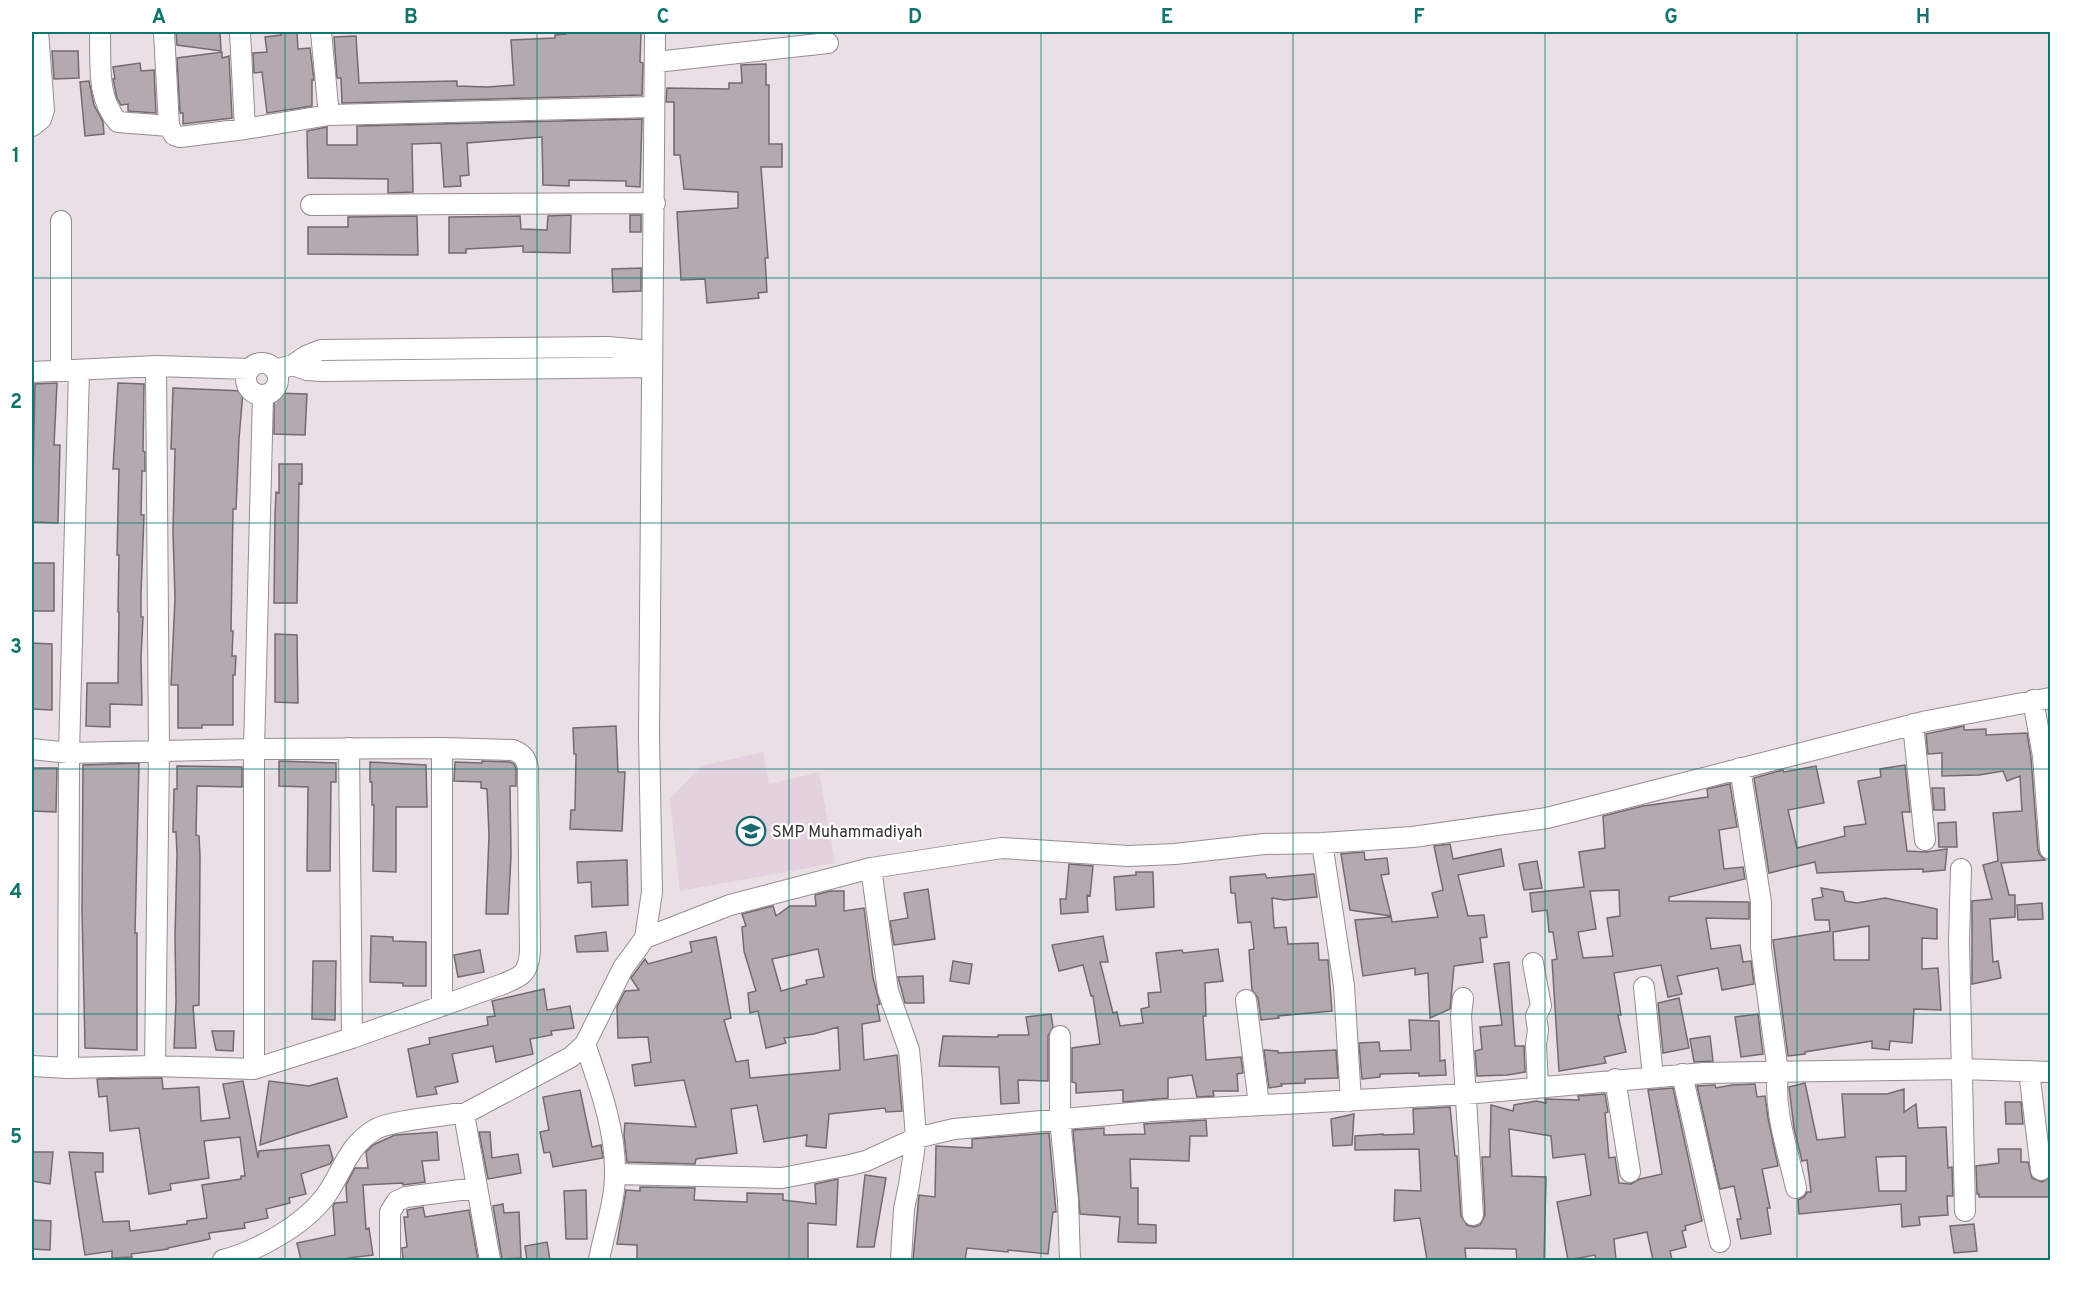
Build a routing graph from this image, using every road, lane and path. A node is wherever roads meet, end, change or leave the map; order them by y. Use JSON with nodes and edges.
{"nodes":[{"id":1,"x":38,"y":32,"type":"edge"},
{"id":2,"x":100,"y":32,"type":"edge"},
{"id":3,"x":164,"y":32,"type":"edge"},
{"id":4,"x":240,"y":32,"type":"edge"},
{"id":5,"x":321,"y":32,"type":"edge"},
{"id":6,"x":655,"y":32,"type":"edge"},
{"id":7,"x":828,"y":43,"type":"dead end"},
{"id":8,"x":656,"y":62,"type":"junction"},
{"id":9,"x":654,"y":107,"type":"junction"},
{"id":10,"x":328,"y":115,"type":"junction"},
{"id":11,"x":32,"y":126,"type":"edge"},
{"id":12,"x":169,"y":126,"type":"junction"},
{"id":13,"x":245,"y":129,"type":"junction"},
{"id":14,"x":655,"y":203,"type":"junction"},
{"id":15,"x":311,"y":205,"type":"dead end"},
{"id":16,"x":61,"y":221,"type":"dead end"},
{"id":17,"x":652,"y":359,"type":"junction"},
{"id":18,"x":156,"y":366,"type":"junction"},
{"id":19,"x":284,"y":368,"type":"junction"},
{"id":20,"x":250,"y":369,"type":"junction"},
{"id":21,"x":70,"y":371,"type":"junction"},
{"id":22,"x":32,"y":372,"type":"edge"},
{"id":23,"x":263,"y":395,"type":"junction"},
{"id":24,"x":2042,"y":699,"type":"edge"},
{"id":25,"x":1913,"y":724,"type":"junction"},
{"id":26,"x":349,"y":748,"type":"junction"},
{"id":27,"x":442,"y":748,"type":"junction"},
{"id":28,"x":32,"y":749,"type":"edge"},
{"id":29,"x":254,"y":749,"type":"junction"},
{"id":30,"x":159,"y":751,"type":"junction"},
{"id":31,"x":69,"y":753,"type":"junction"},
{"id":32,"x":1740,"y":768,"type":"junction"},
{"id":33,"x":1925,"y":840,"type":"dead end"},
{"id":34,"x":1322,"y":843,"type":"junction"},
{"id":35,"x":2050,"y":849,"type":"edge"},
{"id":36,"x":871,"y":868,"type":"junction"},
{"id":37,"x":1961,"y":869,"type":"dead end"},
{"id":38,"x":645,"y":938,"type":"junction"},
{"id":39,"x":1533,"y":963,"type":"dead end"},
{"id":40,"x":1644,"y":987,"type":"dead end"},
{"id":41,"x":1463,"y":998,"type":"dead end"},
{"id":42,"x":1246,"y":1000,"type":"dead end"},
{"id":43,"x":442,"y":1006,"type":"junction"},
{"id":44,"x":1060,"y":1036,"type":"dead end"},
{"id":45,"x":352,"y":1038,"type":"junction"},
{"id":46,"x":585,"y":1044,"type":"junction"},
{"id":47,"x":32,"y":1066,"type":"edge"},
{"id":48,"x":155,"y":1066,"type":"junction"},
{"id":49,"x":68,"y":1068,"type":"junction"},
{"id":50,"x":254,"y":1069,"type":"junction"},
{"id":51,"x":1963,"y":1069,"type":"junction"},
{"id":52,"x":2029,"y":1071,"type":"junction"},
{"id":53,"x":1778,"y":1072,"type":"junction"},
{"id":54,"x":2050,"y":1072,"type":"edge"},
{"id":55,"x":1682,"y":1074,"type":"junction"},
{"id":56,"x":1653,"y":1077,"type":"junction"},
{"id":57,"x":1615,"y":1079,"type":"junction"},
{"id":58,"x":1538,"y":1088,"type":"junction"},
{"id":59,"x":1466,"y":1094,"type":"junction"},
{"id":60,"x":1351,"y":1101,"type":"junction"},
{"id":61,"x":1259,"y":1105,"type":"junction"},
{"id":62,"x":464,"y":1114,"type":"junction"},
{"id":63,"x":1060,"y":1119,"type":"junction"},
{"id":64,"x":916,"y":1138,"type":"junction"},
{"id":65,"x":2041,"y":1170,"type":"dead end"},
{"id":66,"x":1630,"y":1173,"type":"dead end"},
{"id":67,"x":615,"y":1174,"type":"junction"},
{"id":68,"x":476,"y":1188,"type":"junction"},
{"id":69,"x":1796,"y":1188,"type":"dead end"},
{"id":70,"x":1965,"y":1211,"type":"dead end"},
{"id":71,"x":1473,"y":1215,"type":"dead end"},
{"id":72,"x":1720,"y":1242,"type":"dead end"},
{"id":73,"x":231,"y":1259,"type":"edge"},
{"id":74,"x":390,"y":1260,"type":"edge"},
{"id":75,"x":490,"y":1260,"type":"edge"},
{"id":76,"x":599,"y":1260,"type":"edge"},
{"id":77,"x":901,"y":1260,"type":"edge"},
{"id":78,"x":1070,"y":1260,"type":"edge"}],
"edges":[{"from":1,"to":11,"type":"street"},
{"from":2,"to":12,"type":"street"},
{"from":3,"to":12,"type":"street"},
{"from":4,"to":13,"type":"street"},
{"from":5,"to":10,"type":"street"},
{"from":6,"to":8,"type":"street"},
{"from":7,"to":8,"type":"street"},
{"from":8,"to":9,"type":"street"},
{"from":9,"to":10,"type":"street"},
{"from":9,"to":14,"type":"street"},
{"from":10,"to":13,"type":"street"},
{"from":12,"to":13,"type":"street"},
{"from":14,"to":15,"type":"street"},
{"from":14,"to":17,"type":"street"},
{"from":16,"to":21,"type":"street"},
{"from":17,"to":19,"type":"street"},
{"from":17,"to":38,"type":"street"},
{"from":18,"to":20,"type":"street"},
{"from":18,"to":21,"type":"street"},
{"from":18,"to":30,"type":"street"},
{"from":19,"to":20,"type":"street"},
{"from":19,"to":23,"type":"street"},
{"from":20,"to":23,"type":"street"},
{"from":21,"to":22,"type":"street"},
{"from":21,"to":31,"type":"street"},
{"from":23,"to":29,"type":"street"},
{"from":24,"to":25,"type":"street"},
{"from":24,"to":35,"type":"street"},
{"from":25,"to":32,"type":"street"},
{"from":25,"to":33,"type":"street"},
{"from":26,"to":27,"type":"street"},
{"from":26,"to":29,"type":"street"},
{"from":26,"to":45,"type":"street"},
{"from":27,"to":43,"type":"street"},
{"from":27,"to":43,"type":"street"},
{"from":28,"to":31,"type":"street"},
{"from":29,"to":30,"type":"street"},
{"from":29,"to":50,"type":"street"},
{"from":30,"to":31,"type":"street"},
{"from":30,"to":48,"type":"street"},
{"from":31,"to":49,"type":"street"},
{"from":32,"to":34,"type":"street"},
{"from":32,"to":53,"type":"street"},
{"from":34,"to":36,"type":"street"},
{"from":34,"to":60,"type":"street"},
{"from":36,"to":38,"type":"street"},
{"from":36,"to":64,"type":"street"},
{"from":37,"to":51,"type":"street"},
{"from":38,"to":46,"type":"street"},
{"from":39,"to":58,"type":"street"},
{"from":40,"to":56,"type":"street"},
{"from":41,"to":59,"type":"street"},
{"from":42,"to":61,"type":"street"},
{"from":43,"to":45,"type":"street"},
{"from":44,"to":63,"type":"street"},
{"from":45,"to":50,"type":"street"},
{"from":46,"to":62,"type":"street"},
{"from":46,"to":67,"type":"street"},
{"from":47,"to":49,"type":"street"},
{"from":48,"to":49,"type":"street"},
{"from":48,"to":50,"type":"street"},
{"from":51,"to":52,"type":"street"},
{"from":51,"to":53,"type":"street"},
{"from":51,"to":70,"type":"street"},
{"from":52,"to":54,"type":"street"},
{"from":52,"to":65,"type":"street"},
{"from":53,"to":55,"type":"street"},
{"from":53,"to":69,"type":"street"},
{"from":55,"to":56,"type":"street"},
{"from":55,"to":72,"type":"street"},
{"from":56,"to":57,"type":"street"},
{"from":57,"to":58,"type":"street"},
{"from":57,"to":66,"type":"street"},
{"from":58,"to":59,"type":"street"},
{"from":59,"to":60,"type":"street"},
{"from":59,"to":71,"type":"street"},
{"from":60,"to":61,"type":"street"},
{"from":61,"to":63,"type":"street"},
{"from":62,"to":68,"type":"street"},
{"from":62,"to":73,"type":"street"},
{"from":63,"to":64,"type":"street"},
{"from":63,"to":78,"type":"street"},
{"from":64,"to":67,"type":"street"},
{"from":64,"to":77,"type":"street"},
{"from":67,"to":76,"type":"street"},
{"from":68,"to":74,"type":"street"},
{"from":68,"to":75,"type":"street"}]}
